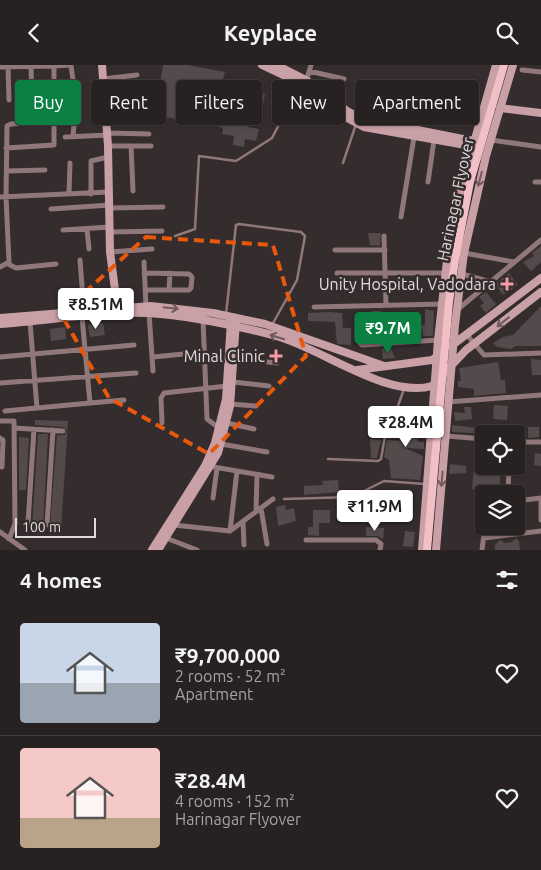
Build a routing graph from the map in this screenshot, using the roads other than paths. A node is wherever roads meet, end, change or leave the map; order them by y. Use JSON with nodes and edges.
{"nodes":[{"id":1,"x":102,"y":65,"type":"edge"},
{"id":2,"x":262,"y":65,"type":"edge"},
{"id":3,"x":276,"y":65,"type":"edge"},
{"id":4,"x":311,"y":65,"type":"edge"},
{"id":5,"x":496,"y":65,"type":"edge"},
{"id":6,"x":504,"y":65,"type":"edge"},
{"id":7,"x":513,"y":65,"type":"edge"},
{"id":8,"x":538,"y":65,"type":"edge"},
{"id":9,"x":31,"y":66,"type":"edge"},
{"id":10,"x":54,"y":66,"type":"edge"},
{"id":11,"x":71,"y":66,"type":"edge"},
{"id":12,"x":0,"y":67,"type":"edge"},
{"id":13,"x":8,"y":67,"type":"junction"},
{"id":14,"x":522,"y":70,"type":"dead end"},
{"id":15,"x":309,"y":71,"type":"junction"},
{"id":16,"x":539,"y":72,"type":"edge"},
{"id":17,"x":137,"y":75,"type":"dead end"},
{"id":18,"x":103,"y":79,"type":"junction"},
{"id":19,"x":344,"y":79,"type":"dead end"},
{"id":20,"x":31,"y":80,"type":"edge"},
{"id":21,"x":54,"y":80,"type":"edge"},
{"id":22,"x":73,"y":80,"type":"edge"},
{"id":23,"x":299,"y":80,"type":"edge"},
{"id":24,"x":301,"y":80,"type":"edge"},
{"id":25,"x":305,"y":80,"type":"edge"},
{"id":26,"x":9,"y":99,"type":"dead end"},
{"id":27,"x":500,"y":108,"type":"junction"},
{"id":28,"x":345,"y":110,"type":"edge"},
{"id":29,"x":541,"y":113,"type":"edge"},
{"id":30,"x":355,"y":117,"type":"edge"},
{"id":31,"x":15,"y":124,"type":"edge"},
{"id":32,"x":55,"y":125,"type":"edge"},
{"id":33,"x":74,"y":125,"type":"edge"},
{"id":34,"x":279,"y":125,"type":"edge"},
{"id":35,"x":358,"y":125,"type":"edge"},
{"id":36,"x":365,"y":125,"type":"edge"},
{"id":37,"x":382,"y":125,"type":"edge"},
{"id":38,"x":149,"y":133,"type":"dead end"},
{"id":39,"x":108,"y":134,"type":"junction"},
{"id":40,"x":65,"y":137,"type":"dead end"},
{"id":41,"x":73,"y":137,"type":"junction"},
{"id":42,"x":414,"y":137,"type":"junction"},
{"id":43,"x":434,"y":140,"type":"junction"},
{"id":44,"x":474,"y":143,"type":"junction"},
{"id":45,"x":489,"y":145,"type":"junction"},
{"id":46,"x":108,"y":146,"type":"junction"},
{"id":47,"x":131,"y":146,"type":"junction"},
{"id":48,"x":151,"y":146,"type":"dead end"},
{"id":49,"x":541,"y":147,"type":"edge"},
{"id":50,"x":6,"y":148,"type":"junction"},
{"id":51,"x":108,"y":157,"type":"junction"},
{"id":52,"x":70,"y":163,"type":"dead end"},
{"id":53,"x":343,"y":163,"type":"dead end"},
{"id":54,"x":45,"y":170,"type":"dead end"},
{"id":55,"x":6,"y":171,"type":"junction"},
{"id":56,"x":428,"y":182,"type":"dead end"},
{"id":57,"x":133,"y":191,"type":"dead end"},
{"id":58,"x":109,"y":192,"type":"junction"},
{"id":59,"x":69,"y":194,"type":"junction"},
{"id":60,"x":91,"y":194,"type":"junction"},
{"id":61,"x":0,"y":197,"type":"edge"},
{"id":62,"x":6,"y":197,"type":"junction"},
{"id":63,"x":110,"y":207,"type":"junction"},
{"id":64,"x":163,"y":207,"type":"dead end"},
{"id":65,"x":51,"y":209,"type":"dead end"},
{"id":66,"x":401,"y":217,"type":"dead end"},
{"id":67,"x":87,"y":229,"type":"junction"},
{"id":68,"x":63,"y":230,"type":"dead end"},
{"id":69,"x":110,"y":230,"type":"junction"},
{"id":70,"x":162,"y":231,"type":"dead end"},
{"id":71,"x":175,"y":235,"type":"dead end"},
{"id":72,"x":384,"y":236,"type":"dead end"},
{"id":73,"x":541,"y":240,"type":"edge"},
{"id":74,"x":89,"y":249,"type":"dead end"},
{"id":75,"x":152,"y":249,"type":"dead end"},
{"id":76,"x":335,"y":250,"type":"dead end"},
{"id":77,"x":385,"y":250,"type":"junction"},
{"id":78,"x":110,"y":252,"type":"junction"},
{"id":79,"x":464,"y":253,"type":"junction"},
{"id":80,"x":80,"y":260,"type":"dead end"},
{"id":81,"x":144,"y":262,"type":"dead end"},
{"id":82,"x":514,"y":262,"type":"junction"},
{"id":83,"x":8,"y":264,"type":"junction"},
{"id":84,"x":56,"y":264,"type":"dead end"},
{"id":85,"x":0,"y":267,"type":"edge"},
{"id":86,"x":385,"y":272,"type":"junction"},
{"id":87,"x":144,"y":273,"type":"junction"},
{"id":88,"x":170,"y":273,"type":"junction"},
{"id":89,"x":338,"y":273,"type":"dead end"},
{"id":90,"x":446,"y":273,"type":"junction"},
{"id":91,"x":462,"y":274,"type":"junction"},
{"id":92,"x":541,"y":278,"type":"edge"},
{"id":93,"x":491,"y":282,"type":"junction"},
{"id":94,"x":145,"y":290,"type":"junction"},
{"id":95,"x":169,"y":290,"type":"junction"},
{"id":96,"x":541,"y":292,"type":"edge"},
{"id":97,"x":442,"y":304,"type":"junction"},
{"id":98,"x":386,"y":305,"type":"junction"},
{"id":99,"x":314,"y":307,"type":"dead end"},
{"id":100,"x":457,"y":309,"type":"junction"},
{"id":101,"x":148,"y":310,"type":"junction"},
{"id":102,"x":118,"y":311,"type":"junction"},
{"id":103,"x":83,"y":314,"type":"junction"},
{"id":104,"x":0,"y":318,"type":"edge"},
{"id":105,"x":232,"y":320,"type":"junction"},
{"id":106,"x":204,"y":321,"type":"junction"},
{"id":107,"x":30,"y":322,"type":"junction"},
{"id":108,"x":0,"y":324,"type":"edge"},
{"id":109,"x":272,"y":326,"type":"junction"},
{"id":110,"x":357,"y":328,"type":"dead end"},
{"id":111,"x":467,"y":335,"type":"junction"},
{"id":112,"x":438,"y":340,"type":"junction"},
{"id":113,"x":474,"y":344,"type":"junction"},
{"id":114,"x":134,"y":345,"type":"dead end"},
{"id":115,"x":453,"y":345,"type":"junction"},
{"id":116,"x":85,"y":349,"type":"junction"},
{"id":117,"x":323,"y":349,"type":"junction"},
{"id":118,"x":541,"y":353,"type":"edge"},
{"id":119,"x":33,"y":354,"type":"junction"},
{"id":120,"x":184,"y":354,"type":"dead end"},
{"id":121,"x":437,"y":356,"type":"junction"},
{"id":122,"x":0,"y":357,"type":"edge"},
{"id":123,"x":153,"y":357,"type":"junction"},
{"id":124,"x":235,"y":359,"type":"junction"},
{"id":125,"x":276,"y":363,"type":"dead end"},
{"id":126,"x":451,"y":365,"type":"junction"},
{"id":127,"x":384,"y":366,"type":"junction"},
{"id":128,"x":355,"y":370,"type":"junction"},
{"id":129,"x":153,"y":371,"type":"dead end"},
{"id":130,"x":136,"y":373,"type":"dead end"},
{"id":131,"x":88,"y":377,"type":"junction"},
{"id":132,"x":35,"y":381,"type":"junction"},
{"id":133,"x":0,"y":383,"type":"edge"},
{"id":134,"x":435,"y":383,"type":"junction"},
{"id":135,"x":230,"y":384,"type":"junction"},
{"id":136,"x":269,"y":386,"type":"dead end"},
{"id":137,"x":206,"y":388,"type":"junction"},
{"id":138,"x":404,"y":388,"type":"junction"},
{"id":139,"x":541,"y":395,"type":"edge"},
{"id":140,"x":124,"y":400,"type":"dead end"},
{"id":141,"x":448,"y":402,"type":"junction"},
{"id":142,"x":90,"y":403,"type":"junction"},
{"id":143,"x":230,"y":404,"type":"junction"},
{"id":144,"x":256,"y":406,"type":"dead end"},
{"id":145,"x":37,"y":408,"type":"junction"},
{"id":146,"x":6,"y":411,"type":"dead end"},
{"id":147,"x":0,"y":421,"type":"edge"},
{"id":148,"x":162,"y":423,"type":"dead end"},
{"id":149,"x":227,"y":423,"type":"junction"},
{"id":150,"x":14,"y":428,"type":"junction"},
{"id":151,"x":219,"y":428,"type":"junction"},
{"id":152,"x":34,"y":429,"type":"junction"},
{"id":153,"x":254,"y":429,"type":"dead end"},
{"id":154,"x":53,"y":430,"type":"junction"},
{"id":155,"x":63,"y":431,"type":"dead end"},
{"id":156,"x":446,"y":436,"type":"junction"},
{"id":157,"x":0,"y":438,"type":"edge"},
{"id":158,"x":475,"y":438,"type":"edge"},
{"id":159,"x":525,"y":442,"type":"edge"},
{"id":160,"x":541,"y":442,"type":"edge"},
{"id":161,"x":221,"y":444,"type":"junction"},
{"id":162,"x":267,"y":452,"type":"dead end"},
{"id":163,"x":328,"y":459,"type":"dead end"},
{"id":164,"x":2,"y":467,"type":"dead end"},
{"id":165,"x":211,"y":467,"type":"junction"},
{"id":166,"x":237,"y":471,"type":"junction"},
{"id":167,"x":257,"y":475,"type":"junction"},
{"id":168,"x":272,"y":477,"type":"dead end"},
{"id":169,"x":427,"y":484,"type":"junction"},
{"id":170,"x":213,"y":498,"type":"dead end"},
{"id":171,"x":541,"y":498,"type":"edge"},
{"id":172,"x":273,"y":499,"type":"dead end"},
{"id":173,"x":284,"y":499,"type":"dead end"},
{"id":174,"x":525,"y":500,"type":"edge"},
{"id":175,"x":261,"y":508,"type":"junction"},
{"id":176,"x":256,"y":512,"type":"junction"},
{"id":177,"x":541,"y":520,"type":"edge"},
{"id":178,"x":243,"y":521,"type":"junction"},
{"id":179,"x":28,"y":523,"type":"dead end"},
{"id":180,"x":47,"y":525,"type":"dead end"},
{"id":181,"x":174,"y":525,"type":"junction"},
{"id":182,"x":230,"y":531,"type":"junction"},
{"id":183,"x":541,"y":531,"type":"edge"},
{"id":184,"x":0,"y":532,"type":"edge"},
{"id":185,"x":484,"y":535,"type":"edge"},
{"id":186,"x":166,"y":538,"type":"junction"},
{"id":187,"x":484,"y":538,"type":"junction"},
{"id":188,"x":9,"y":539,"type":"junction"},
{"id":189,"x":306,"y":539,"type":"dead end"},
{"id":190,"x":267,"y":544,"type":"dead end"},
{"id":191,"x":244,"y":545,"type":"dead end"},
{"id":192,"x":22,"y":549,"type":"edge"},
{"id":193,"x":152,"y":550,"type":"edge"},
{"id":194,"x":158,"y":550,"type":"edge"},
{"id":195,"x":197,"y":550,"type":"edge"},
{"id":196,"x":380,"y":550,"type":"edge"},
{"id":197,"x":422,"y":550,"type":"edge"},
{"id":198,"x":427,"y":550,"type":"edge"},
{"id":199,"x":436,"y":550,"type":"edge"},
{"id":200,"x":482,"y":550,"type":"edge"}],
"edges":[{"from":1,"to":18,"type":"street"},
{"from":2,"to":23,"type":"street"},
{"from":3,"to":24,"type":"street"},
{"from":4,"to":15,"type":"street"},
{"from":5,"to":44,"type":"street"},
{"from":6,"to":198,"type":"main road","name":"Harinagar Flyover","bridge":true},
{"from":7,"to":27,"type":"street"},
{"from":8,"to":16,"type":"street"},
{"from":9,"to":10,"type":"street"},
{"from":9,"to":13,"type":"street"},
{"from":9,"to":20,"type":"street"},
{"from":10,"to":11,"type":"street"},
{"from":10,"to":21,"type":"street"},
{"from":11,"to":22,"type":"street"},
{"from":12,"to":13,"type":"street"},
{"from":13,"to":26,"type":"street"},
{"from":14,"to":16,"type":"street"},
{"from":15,"to":19,"type":"street"},
{"from":15,"to":25,"type":"street"},
{"from":17,"to":18,"type":"street"},
{"from":18,"to":39,"type":"street"},
{"from":27,"to":29,"type":"street"},
{"from":27,"to":45,"type":"street"},
{"from":28,"to":30,"type":"street"},
{"from":31,"to":50,"type":"street"},
{"from":32,"to":50,"type":"street"},
{"from":33,"to":41,"type":"street"},
{"from":34,"to":71,"type":"lane"},
{"from":35,"to":53,"type":"lane"},
{"from":36,"to":42,"type":"street"},
{"from":37,"to":44,"type":"street"},
{"from":38,"to":39,"type":"street"},
{"from":39,"to":41,"type":"street"},
{"from":39,"to":46,"type":"street"},
{"from":40,"to":41,"type":"street"},
{"from":42,"to":43,"type":"street"},
{"from":42,"to":66,"type":"street"},
{"from":43,"to":44,"type":"street"},
{"from":43,"to":56,"type":"street"},
{"from":44,"to":45,"type":"street"},
{"from":44,"to":90,"type":"street"},
{"from":45,"to":49,"type":"street"},
{"from":45,"to":79,"type":"street","one_way":true},
{"from":46,"to":47,"type":"street"},
{"from":46,"to":51,"type":"street"},
{"from":47,"to":48,"type":"street"},
{"from":47,"to":57,"type":"street"},
{"from":50,"to":55,"type":"street"},
{"from":51,"to":58,"type":"street"},
{"from":51,"to":60,"type":"street"},
{"from":52,"to":59,"type":"street"},
{"from":54,"to":55,"type":"street"},
{"from":55,"to":62,"type":"street"},
{"from":58,"to":60,"type":"street"},
{"from":58,"to":63,"type":"street"},
{"from":59,"to":60,"type":"street"},
{"from":59,"to":62,"type":"street"},
{"from":61,"to":62,"type":"street"},
{"from":62,"to":83,"type":"street"},
{"from":63,"to":64,"type":"street"},
{"from":63,"to":65,"type":"street"},
{"from":63,"to":69,"type":"street"},
{"from":67,"to":68,"type":"street"},
{"from":67,"to":69,"type":"street"},
{"from":67,"to":74,"type":"street"},
{"from":69,"to":70,"type":"street"},
{"from":69,"to":78,"type":"street"},
{"from":72,"to":77,"type":"street"},
{"from":73,"to":82,"type":"street"},
{"from":75,"to":78,"type":"street"},
{"from":76,"to":77,"type":"street"},
{"from":77,"to":86,"type":"street"},
{"from":78,"to":102,"type":"street"},
{"from":79,"to":82,"type":"street"},
{"from":79,"to":91,"type":"street"},
{"from":80,"to":103,"type":"street"},
{"from":81,"to":87,"type":"street"},
{"from":82,"to":93,"type":"street"},
{"from":83,"to":84,"type":"street"},
{"from":83,"to":85,"type":"street"},
{"from":86,"to":89,"type":"street"},
{"from":86,"to":90,"type":"street"},
{"from":86,"to":98,"type":"street"},
{"from":87,"to":88,"type":"street"},
{"from":87,"to":94,"type":"street"},
{"from":88,"to":95,"type":"street"},
{"from":88,"to":95,"type":"street"},
{"from":90,"to":97,"type":"street"},
{"from":91,"to":93,"type":"street"},
{"from":91,"to":100,"type":"street"},
{"from":92,"to":111,"type":"street"},
{"from":93,"to":100,"type":"street"},
{"from":94,"to":95,"type":"street"},
{"from":94,"to":101,"type":"street"},
{"from":96,"to":113,"type":"street","one_way":true},
{"from":97,"to":98,"type":"street"},
{"from":97,"to":112,"type":"street"},
{"from":98,"to":99,"type":"street"},
{"from":100,"to":115,"type":"street"},
{"from":101,"to":102,"type":"street"},
{"from":101,"to":105,"type":"street","one_way":true},
{"from":101,"to":106,"type":"street"},
{"from":101,"to":123,"type":"street"},
{"from":102,"to":103,"type":"street"},
{"from":103,"to":104,"type":"street"},
{"from":103,"to":107,"type":"street"},
{"from":103,"to":116,"type":"street"},
{"from":105,"to":106,"type":"street"},
{"from":105,"to":109,"type":"street"},
{"from":105,"to":109,"type":"lane"},
{"from":117,"to":105,"type":"street","one_way":true},
{"from":105,"to":124,"type":"street"},
{"from":105,"to":135,"type":"street"},
{"from":106,"to":137,"type":"street"},
{"from":107,"to":108,"type":"street"},
{"from":107,"to":119,"type":"street"},
{"from":109,"to":117,"type":"street"},
{"from":110,"to":112,"type":"street"},
{"from":111,"to":113,"type":"street"},
{"from":111,"to":115,"type":"street"},
{"from":112,"to":121,"type":"street"},
{"from":113,"to":118,"type":"street"},
{"from":113,"to":126,"type":"street"},
{"from":114,"to":116,"type":"street"},
{"from":115,"to":121,"type":"street"},
{"from":115,"to":126,"type":"street"},
{"from":116,"to":119,"type":"street"},
{"from":116,"to":131,"type":"street"},
{"from":117,"to":127,"type":"street"},
{"from":117,"to":128,"type":"street"},
{"from":119,"to":122,"type":"street"},
{"from":119,"to":132,"type":"street"},
{"from":120,"to":123,"type":"street"},
{"from":121,"to":127,"type":"street"},
{"from":121,"to":134,"type":"street"},
{"from":123,"to":129,"type":"street"},
{"from":124,"to":125,"type":"street"},
{"from":124,"to":135,"type":"street"},
{"from":126,"to":134,"type":"street"},
{"from":126,"to":141,"type":"street"},
{"from":127,"to":128,"type":"street"},
{"from":128,"to":138,"type":"street"},
{"from":130,"to":131,"type":"street"},
{"from":131,"to":132,"type":"street"},
{"from":131,"to":142,"type":"street"},
{"from":132,"to":133,"type":"street"},
{"from":132,"to":145,"type":"street"},
{"from":134,"to":138,"type":"street"},
{"from":134,"to":169,"type":"street"},
{"from":135,"to":136,"type":"street"},
{"from":135,"to":137,"type":"street"},
{"from":135,"to":143,"type":"street"},
{"from":135,"to":151,"type":"street"},
{"from":137,"to":148,"type":"street"},
{"from":137,"to":151,"type":"street"},
{"from":138,"to":163,"type":"lane"},
{"from":139,"to":141,"type":"street"},
{"from":140,"to":142,"type":"street"},
{"from":141,"to":156,"type":"street"},
{"from":142,"to":145,"type":"street"},
{"from":143,"to":144,"type":"street"},
{"from":143,"to":149,"type":"street"},
{"from":145,"to":146,"type":"street"},
{"from":147,"to":150,"type":"street"},
{"from":149,"to":153,"type":"street"},
{"from":149,"to":161,"type":"street"},
{"from":150,"to":152,"type":"street"},
{"from":150,"to":188,"type":"street"},
{"from":151,"to":165,"type":"street"},
{"from":152,"to":154,"type":"street"},
{"from":152,"to":179,"type":"street"},
{"from":154,"to":155,"type":"street"},
{"from":154,"to":180,"type":"street"},
{"from":156,"to":158,"type":"street"},
{"from":156,"to":199,"type":"street","one_way":true},
{"from":157,"to":164,"type":"street"},
{"from":159,"to":160,"type":"street"},
{"from":161,"to":162,"type":"street"},
{"from":161,"to":165,"type":"street"},
{"from":165,"to":166,"type":"street"},
{"from":165,"to":170,"type":"street"},
{"from":165,"to":181,"type":"street"},
{"from":165,"to":193,"type":"street"},
{"from":166,"to":167,"type":"street"},
{"from":166,"to":182,"type":"street"},
{"from":167,"to":168,"type":"street"},
{"from":167,"to":176,"type":"street"},
{"from":169,"to":173,"type":"lane"},
{"from":169,"to":197,"type":"street"},
{"from":171,"to":174,"type":"street"},
{"from":171,"to":177,"type":"street"},
{"from":172,"to":175,"type":"street"},
{"from":175,"to":176,"type":"street"},
{"from":175,"to":190,"type":"street"},
{"from":176,"to":178,"type":"street"},
{"from":178,"to":182,"type":"street"},
{"from":178,"to":191,"type":"street"},
{"from":181,"to":182,"type":"street"},
{"from":181,"to":186,"type":"street"},
{"from":183,"to":187,"type":"street"},
{"from":184,"to":188,"type":"street"},
{"from":185,"to":187,"type":"street"},
{"from":186,"to":194,"type":"street"},
{"from":186,"to":195,"type":"street"},
{"from":187,"to":200,"type":"street"},
{"from":188,"to":192,"type":"street"},
{"from":189,"to":196,"type":"street"}]}
